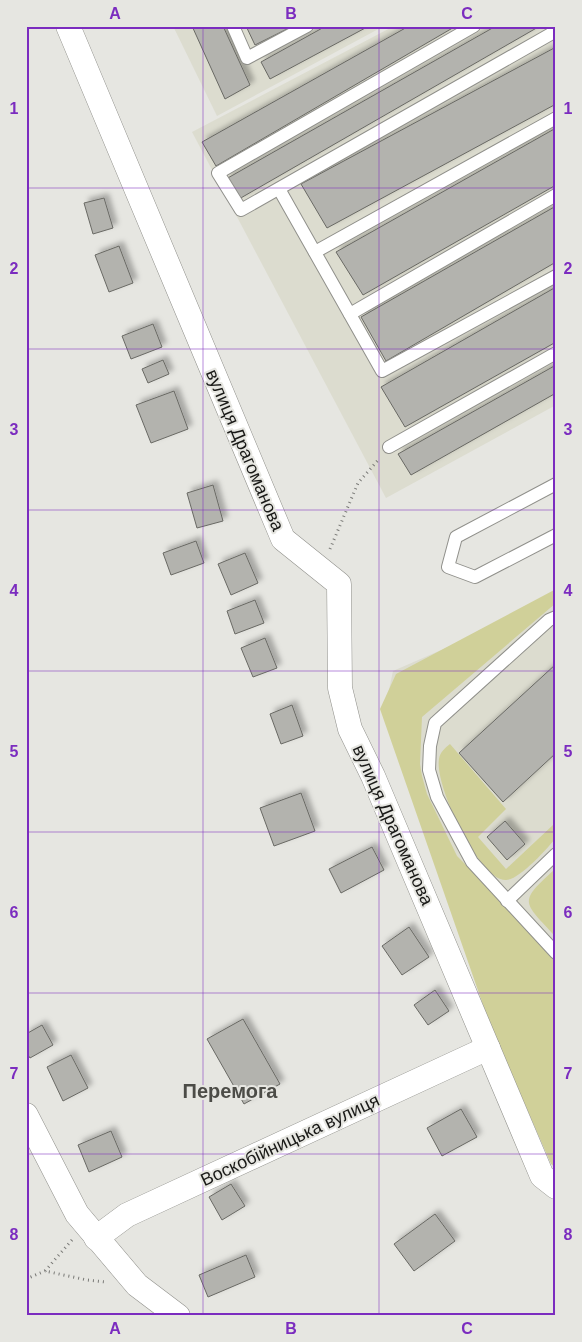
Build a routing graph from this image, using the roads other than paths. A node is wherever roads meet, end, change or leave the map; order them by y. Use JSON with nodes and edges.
{"nodes":[{"id":1,"x":68,"y":26,"type":"edge"},
{"id":2,"x":233,"y":26,"type":"edge"},
{"id":3,"x":474,"y":26,"type":"edge"},
{"id":4,"x":301,"y":28,"type":"edge"},
{"id":5,"x":556,"y":30,"type":"edge"},
{"id":6,"x":556,"y":118,"type":"edge"},
{"id":7,"x":279,"y":189,"type":"junction"},
{"id":8,"x":556,"y":195,"type":"edge"},
{"id":9,"x":315,"y":252,"type":"junction"},
{"id":10,"x":556,"y":276,"type":"edge"},
{"id":11,"x":350,"y":314,"type":"junction"},
{"id":12,"x":556,"y":353,"type":"edge"},
{"id":13,"x":389,"y":447,"type":"road end"},
{"id":14,"x":556,"y":484,"type":"edge"},
{"id":15,"x":556,"y":535,"type":"edge"},
{"id":16,"x":556,"y":616,"type":"edge"},
{"id":17,"x":556,"y":854,"type":"edge"},
{"id":18,"x":507,"y":901,"type":"junction"},
{"id":19,"x":556,"y":953,"type":"edge"},
{"id":20,"x":488,"y":1048,"type":"junction"},
{"id":21,"x":26,"y":1115,"type":"edge"},
{"id":22,"x":556,"y":1187,"type":"edge"},
{"id":23,"x":90,"y":1231,"type":"junction"},
{"id":24,"x":178,"y":1316,"type":"edge"}],
"edges":[{"from":1,"to":20,"type":"street","name":"вулиця Драгоманова"},
{"from":2,"to":4,"type":"lane"},
{"from":3,"to":7,"type":"lane"},
{"from":5,"to":7,"type":"lane"},
{"from":6,"to":9,"type":"lane"},
{"from":7,"to":9,"type":"lane"},
{"from":8,"to":11,"type":"lane"},
{"from":9,"to":11,"type":"lane"},
{"from":10,"to":11,"type":"lane"},
{"from":12,"to":13,"type":"lane"},
{"from":14,"to":15,"type":"lane"},
{"from":16,"to":18,"type":"lane"},
{"from":17,"to":18,"type":"lane"},
{"from":18,"to":19,"type":"lane"},
{"from":20,"to":22,"type":"street","name":"вулиця Драгоманова"},
{"from":20,"to":23,"type":"street","name":"Воскобійницька вулиця"},
{"from":21,"to":23,"type":"street"},
{"from":23,"to":24,"type":"street"}]}
